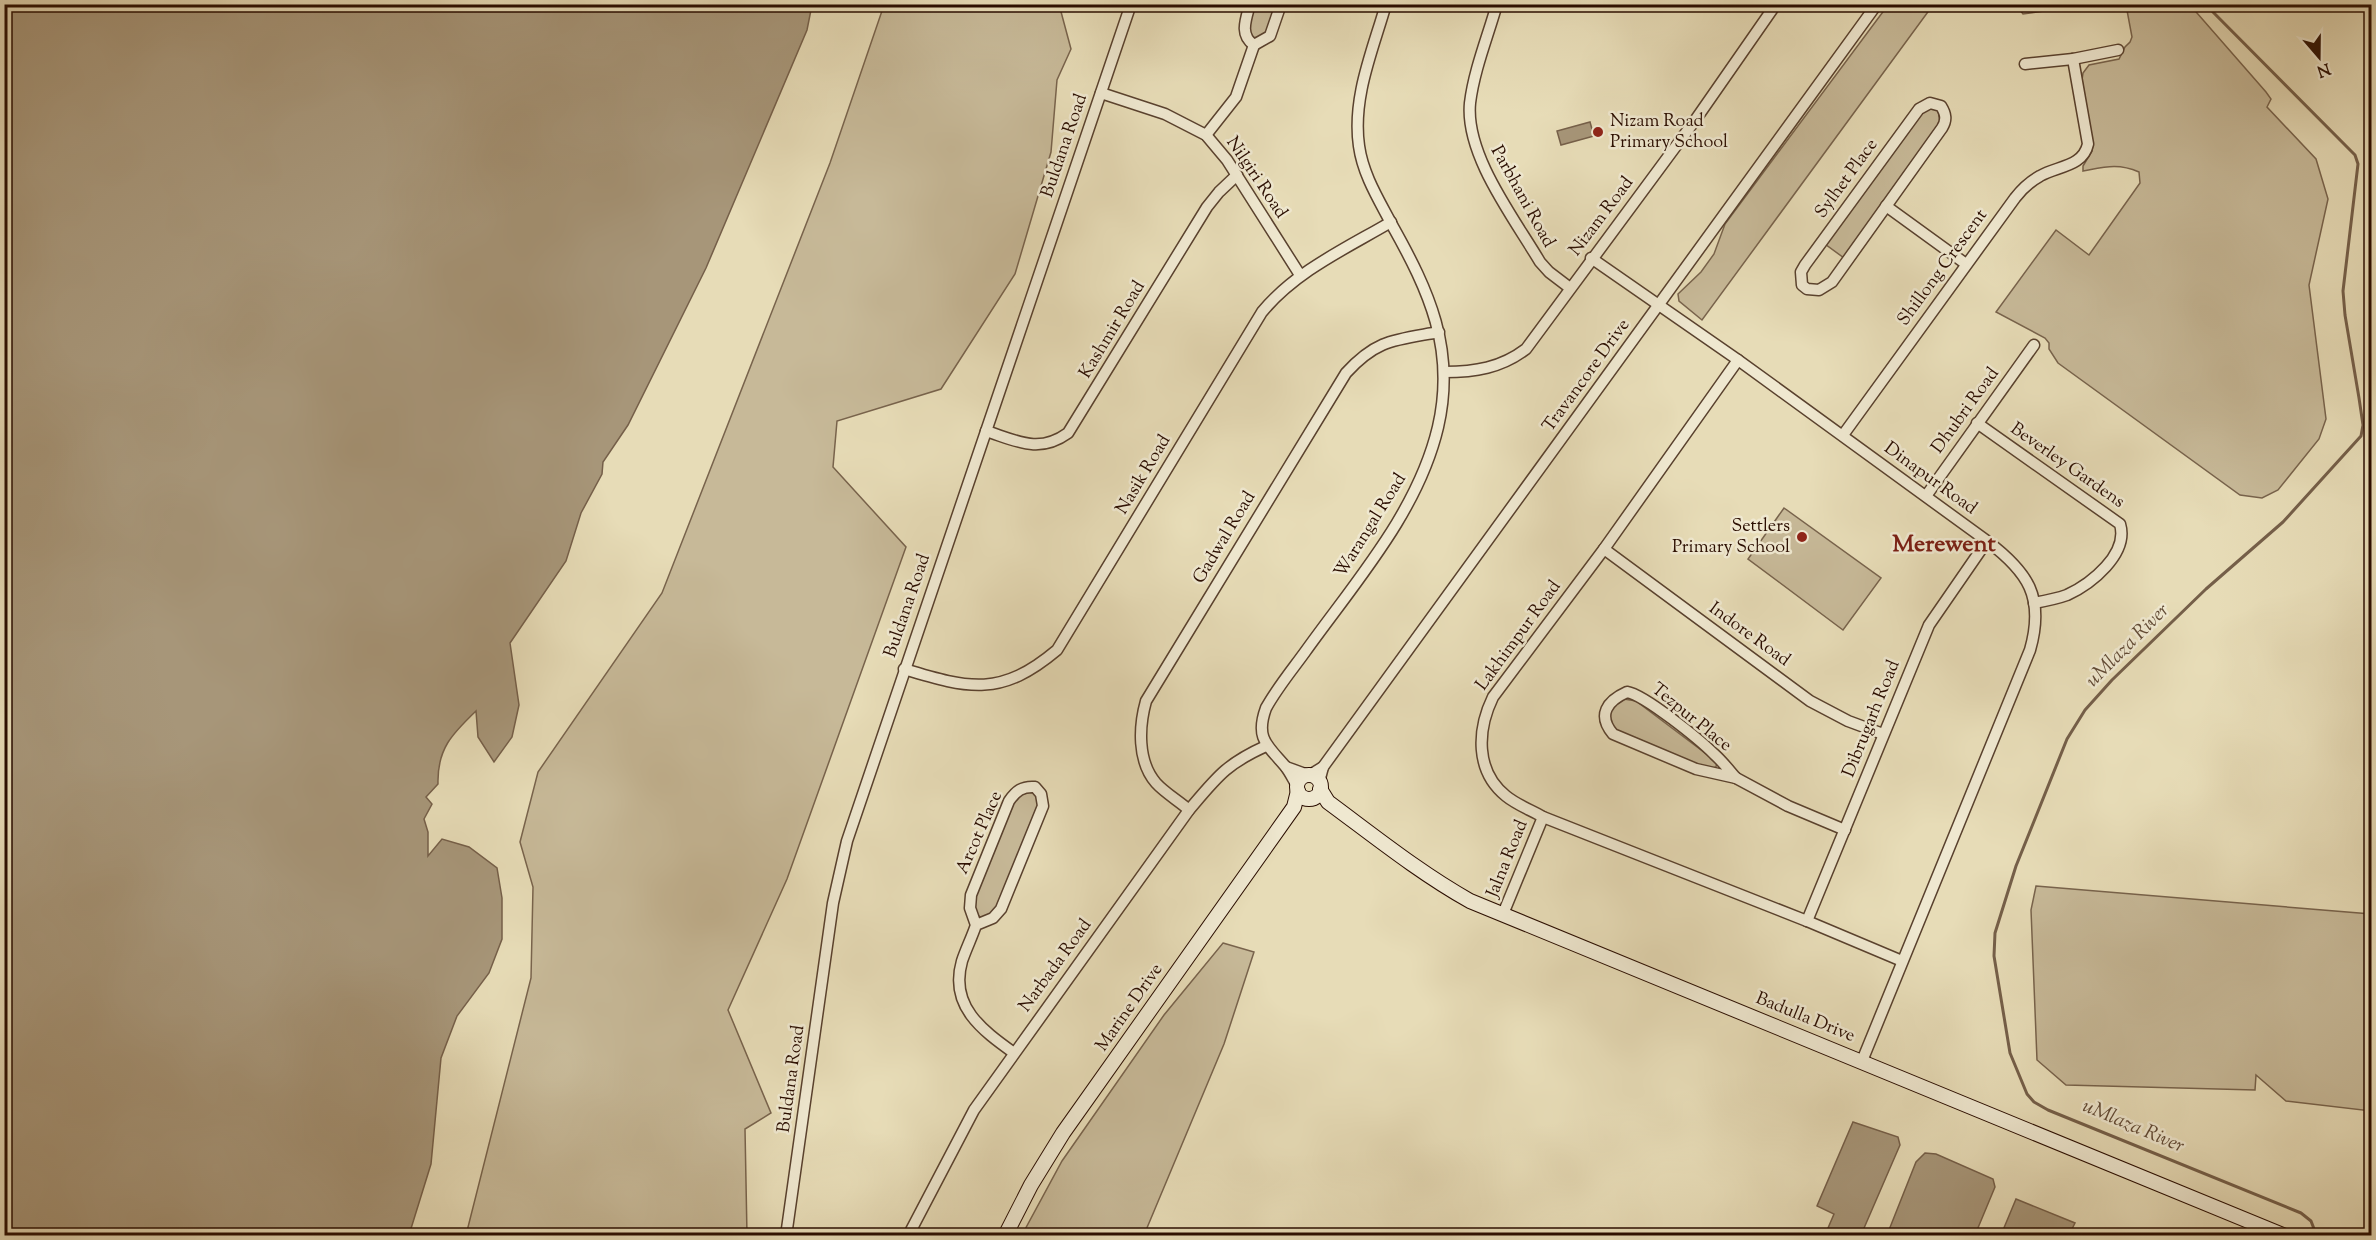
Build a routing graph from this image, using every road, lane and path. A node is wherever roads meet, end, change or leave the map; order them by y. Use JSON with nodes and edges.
{"nodes":[{"id":1,"x":1131,"y":4,"type":"edge"},
{"id":2,"x":1250,"y":4,"type":"edge"},
{"id":3,"x":1281,"y":4,"type":"edge"},
{"id":4,"x":1386,"y":4,"type":"edge"},
{"id":5,"x":1497,"y":4,"type":"edge"},
{"id":6,"x":1877,"y":4,"type":"edge"},
{"id":7,"x":1770,"y":6,"type":"edge"},
{"id":8,"x":1254,"y":45,"type":"junction"},
{"id":9,"x":2118,"y":50,"type":"dead end"},
{"id":10,"x":2073,"y":59,"type":"junction"},
{"id":11,"x":2025,"y":64,"type":"dead end"},
{"id":12,"x":1101,"y":93,"type":"junction"},
{"id":13,"x":1206,"y":135,"type":"junction"},
{"id":14,"x":1237,"y":175,"type":"junction"},
{"id":15,"x":1886,"y":206,"type":"junction"},
{"id":16,"x":1391,"y":222,"type":"junction"},
{"id":17,"x":1591,"y":258,"type":"junction"},
{"id":18,"x":1966,"y":264,"type":"junction"},
{"id":19,"x":1300,"y":275,"type":"junction"},
{"id":20,"x":1570,"y":288,"type":"junction"},
{"id":21,"x":1659,"y":305,"type":"junction"},
{"id":22,"x":1438,"y":332,"type":"junction"},
{"id":23,"x":2034,"y":345,"type":"dead end"},
{"id":24,"x":1738,"y":360,"type":"junction"},
{"id":25,"x":1444,"y":372,"type":"junction"},
{"id":26,"x":1977,"y":423,"type":"junction"},
{"id":27,"x":986,"y":431,"type":"junction"},
{"id":28,"x":1843,"y":435,"type":"junction"},
{"id":29,"x":1926,"y":496,"type":"junction"},
{"id":30,"x":1987,"y":541,"type":"junction"},
{"id":31,"x":1604,"y":549,"type":"junction"},
{"id":32,"x":2034,"y":603,"type":"junction"},
{"id":33,"x":904,"y":669,"type":"junction"},
{"id":34,"x":1883,"y":734,"type":"junction"},
{"id":35,"x":1266,"y":746,"type":"junction"},
{"id":36,"x":1736,"y":778,"type":"junction"},
{"id":37,"x":1309,"y":787,"type":"junction"},
{"id":38,"x":1189,"y":810,"type":"junction"},
{"id":39,"x":1543,"y":817,"type":"junction"},
{"id":40,"x":1845,"y":830,"type":"junction"},
{"id":41,"x":1503,"y":914,"type":"junction"},
{"id":42,"x":1807,"y":921,"type":"junction"},
{"id":43,"x":976,"y":925,"type":"junction"},
{"id":44,"x":1902,"y":961,"type":"junction"},
{"id":45,"x":1014,"y":1053,"type":"junction"},
{"id":46,"x":1862,"y":1061,"type":"junction"},
{"id":47,"x":786,"y":1236,"type":"edge"},
{"id":48,"x":908,"y":1236,"type":"edge"},
{"id":49,"x":1005,"y":1236,"type":"edge"},
{"id":50,"x":2286,"y":1236,"type":"edge"}],
"edges":[{"from":1,"to":12,"type":"street","name":"Buldana Road"},
{"from":2,"to":8,"type":"street"},
{"from":3,"to":8,"type":"street"},
{"from":4,"to":16,"type":"street","name":"Warangal Road"},
{"from":5,"to":20,"type":"street","name":"Parbhani Road"},
{"from":6,"to":21,"type":"street","name":"Travancore Drive"},
{"from":7,"to":17,"type":"street","name":"Nizam Road"},
{"from":8,"to":13,"type":"street"},
{"from":9,"to":10,"type":"street"},
{"from":10,"to":11,"type":"street"},
{"from":10,"to":18,"type":"street","name":"Shillong Crescent"},
{"from":12,"to":13,"type":"street","name":"Nilgiri Road"},
{"from":12,"to":27,"type":"street","name":"Buldana Road"},
{"from":13,"to":14,"type":"street","name":"Nilgiri Road"},
{"from":14,"to":19,"type":"street","name":"Nilgiri Road"},
{"from":14,"to":27,"type":"street","name":"Kashmir Road"},
{"from":15,"to":15,"type":"street","name":"Sylhet Place"},
{"from":15,"to":18,"type":"street"},
{"from":16,"to":19,"type":"street","name":"Nasik Road"},
{"from":16,"to":22,"type":"street","name":"Warangal Road"},
{"from":17,"to":20,"type":"street","name":"Nizam Road"},
{"from":17,"to":21,"type":"street","name":"Dinapur Road"},
{"from":18,"to":28,"type":"street","name":"Shillong Crescent"},
{"from":19,"to":33,"type":"street","name":"Nasik Road"},
{"from":20,"to":25,"type":"street","name":"Nizam Road"},
{"from":21,"to":24,"type":"street","name":"Dinapur Road"},
{"from":21,"to":37,"type":"street","name":"Travancore Drive"},
{"from":22,"to":25,"type":"street","name":"Warangal Road"},
{"from":22,"to":38,"type":"street","name":"Gadwal Road"},
{"from":23,"to":26,"type":"street","name":"Dhubri Road"},
{"from":24,"to":28,"type":"street","name":"Dinapur Road"},
{"from":24,"to":31,"type":"street","name":"Lakhimpur Road"},
{"from":25,"to":35,"type":"street","name":"Warangal Road"},
{"from":26,"to":29,"type":"street","name":"Dhubri Road"},
{"from":26,"to":32,"type":"street","name":"Beverley Gardens"},
{"from":27,"to":33,"type":"street","name":"Buldana Road"},
{"from":28,"to":29,"type":"street","name":"Dinapur Road"},
{"from":29,"to":30,"type":"street","name":"Dinapur Road"},
{"from":30,"to":32,"type":"street","name":"Dinapur Road"},
{"from":30,"to":34,"type":"street","name":"Dibrugarh Road"},
{"from":31,"to":34,"type":"street","name":"Indore Road"},
{"from":31,"to":39,"type":"street","name":"Lakhimpur Road"},
{"from":32,"to":44,"type":"street","name":"Dinapur Road"},
{"from":33,"to":47,"type":"street","name":"Buldana Road"},
{"from":34,"to":40,"type":"street","name":"Dibrugarh Road"},
{"from":35,"to":37,"type":"street"},
{"from":35,"to":38,"type":"street","name":"Narbada Road"},
{"from":36,"to":36,"type":"street","name":"Tezpur Place"},
{"from":36,"to":40,"type":"street","name":"Tezpur Place"},
{"from":37,"to":41,"type":"street","name":"Badulla Drive"},
{"from":37,"to":49,"type":"street","name":"Marine Drive"},
{"from":38,"to":45,"type":"street","name":"Narbada Road"},
{"from":39,"to":41,"type":"street","name":"Jalna Road"},
{"from":39,"to":42,"type":"street","name":"Lakhimpur Road"},
{"from":40,"to":42,"type":"street","name":"Dibrugarh Road"},
{"from":41,"to":46,"type":"street","name":"Badulla Drive"},
{"from":42,"to":44,"type":"street","name":"Lakhimpur Road"},
{"from":43,"to":43,"type":"street","name":"Arcot Place"},
{"from":43,"to":45,"type":"street"},
{"from":44,"to":46,"type":"street","name":"Dinapur Road"},
{"from":45,"to":48,"type":"street","name":"Narbada Road"},
{"from":46,"to":50,"type":"street","name":"Badulla Drive"}]}
